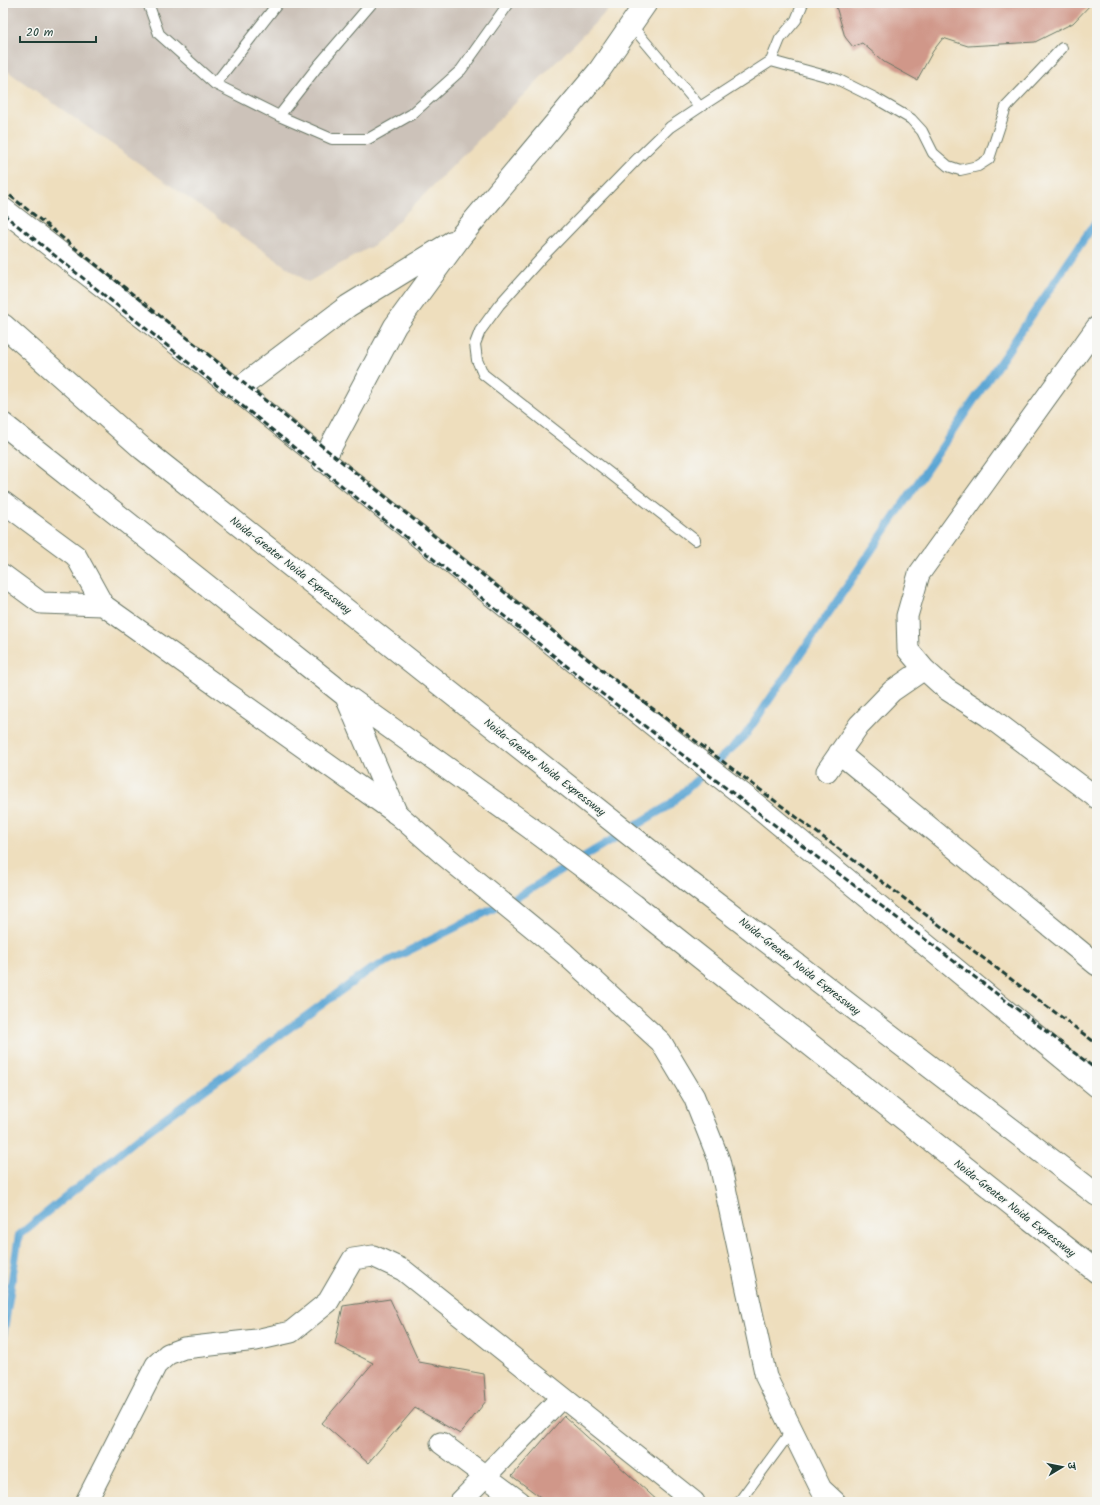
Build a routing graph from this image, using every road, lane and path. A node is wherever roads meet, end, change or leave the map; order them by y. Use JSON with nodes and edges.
{"nodes":[{"id":1,"x":148,"y":3,"type":"edge"},
{"id":2,"x":278,"y":3,"type":"edge"},
{"id":3,"x":372,"y":3,"type":"edge"},
{"id":4,"x":509,"y":3,"type":"edge"},
{"id":5,"x":646,"y":3,"type":"edge"},
{"id":6,"x":804,"y":3,"type":"edge"},
{"id":7,"x":631,"y":25,"type":"junction"},
{"id":8,"x":1062,"y":48,"type":"dead end"},
{"id":9,"x":771,"y":62,"type":"junction"},
{"id":10,"x":215,"y":84,"type":"junction"},
{"id":11,"x":700,"y":107,"type":"junction"},
{"id":12,"x":279,"y":116,"type":"junction"},
{"id":13,"x":3,"y":210,"type":"edge"},
{"id":14,"x":461,"y":236,"type":"junction"},
{"id":15,"x":3,"y":325,"type":"edge"},
{"id":16,"x":1097,"y":328,"type":"edge"},
{"id":17,"x":237,"y":390,"type":"junction"},
{"id":18,"x":3,"y":424,"type":"edge"},
{"id":19,"x":323,"y":461,"type":"junction"},
{"id":20,"x":3,"y":502,"type":"edge"},
{"id":21,"x":695,"y":540,"type":"dead end"},
{"id":22,"x":3,"y":575,"type":"edge"},
{"id":23,"x":103,"y":605,"type":"junction"},
{"id":24,"x":924,"y":669,"type":"junction"},
{"id":25,"x":346,"y":696,"type":"junction"},
{"id":26,"x":839,"y":753,"type":"junction"},
{"id":27,"x":826,"y":771,"type":"dead end"},
{"id":28,"x":1097,"y":798,"type":"edge"},
{"id":29,"x":396,"y":813,"type":"junction"},
{"id":30,"x":1097,"y":965,"type":"edge"},
{"id":31,"x":1097,"y":1086,"type":"edge"},
{"id":32,"x":1097,"y":1195,"type":"edge"},
{"id":33,"x":1097,"y":1272,"type":"edge"},
{"id":34,"x":562,"y":1397,"type":"junction"},
{"id":35,"x":792,"y":1430,"type":"junction"},
{"id":36,"x":441,"y":1443,"type":"dead end"},
{"id":37,"x":486,"y":1475,"type":"junction"},
{"id":38,"x":86,"y":1502,"type":"edge"},
{"id":39,"x":460,"y":1502,"type":"edge"},
{"id":40,"x":520,"y":1502,"type":"edge"},
{"id":41,"x":694,"y":1502,"type":"edge"},
{"id":42,"x":739,"y":1502,"type":"edge"},
{"id":43,"x":835,"y":1502,"type":"edge"}],
"edges":[{"from":1,"to":10,"type":"lane"},
{"from":2,"to":10,"type":"lane"},
{"from":3,"to":12,"type":"lane"},
{"from":4,"to":12,"type":"lane"},
{"from":5,"to":7,"type":"main road"},
{"from":6,"to":9,"type":"lane"},
{"from":7,"to":11,"type":"lane"},
{"from":7,"to":14,"type":"main road"},
{"from":8,"to":9,"type":"lane"},
{"from":9,"to":11,"type":"lane"},
{"from":10,"to":12,"type":"lane"},
{"from":11,"to":21,"type":"lane"},
{"from":13,"to":17,"type":"main road"},
{"from":14,"to":17,"type":"main road"},
{"from":14,"to":19,"type":"main road"},
{"from":15,"to":32,"type":"main road","name":"Noida-Greater Noida Expressway"},
{"from":16,"to":24,"type":"street"},
{"from":17,"to":19,"type":"main road"},
{"from":18,"to":25,"type":"main road","name":"Noida-Greater Noida Expressway"},
{"from":19,"to":31,"type":"main road"},
{"from":20,"to":23,"type":"street"},
{"from":22,"to":23,"type":"street"},
{"from":23,"to":29,"type":"street"},
{"from":24,"to":26,"type":"street"},
{"from":24,"to":28,"type":"street"},
{"from":25,"to":29,"type":"main road"},
{"from":25,"to":33,"type":"main road","name":"Noida-Greater Noida Expressway"},
{"from":26,"to":27,"type":"street"},
{"from":26,"to":30,"type":"street"},
{"from":29,"to":35,"type":"street"},
{"from":34,"to":37,"type":"street"},
{"from":34,"to":38,"type":"street"},
{"from":34,"to":41,"type":"street"},
{"from":35,"to":42,"type":"lane"},
{"from":35,"to":43,"type":"street"},
{"from":36,"to":37,"type":"street"},
{"from":37,"to":39,"type":"street"},
{"from":37,"to":40,"type":"street"}]}
